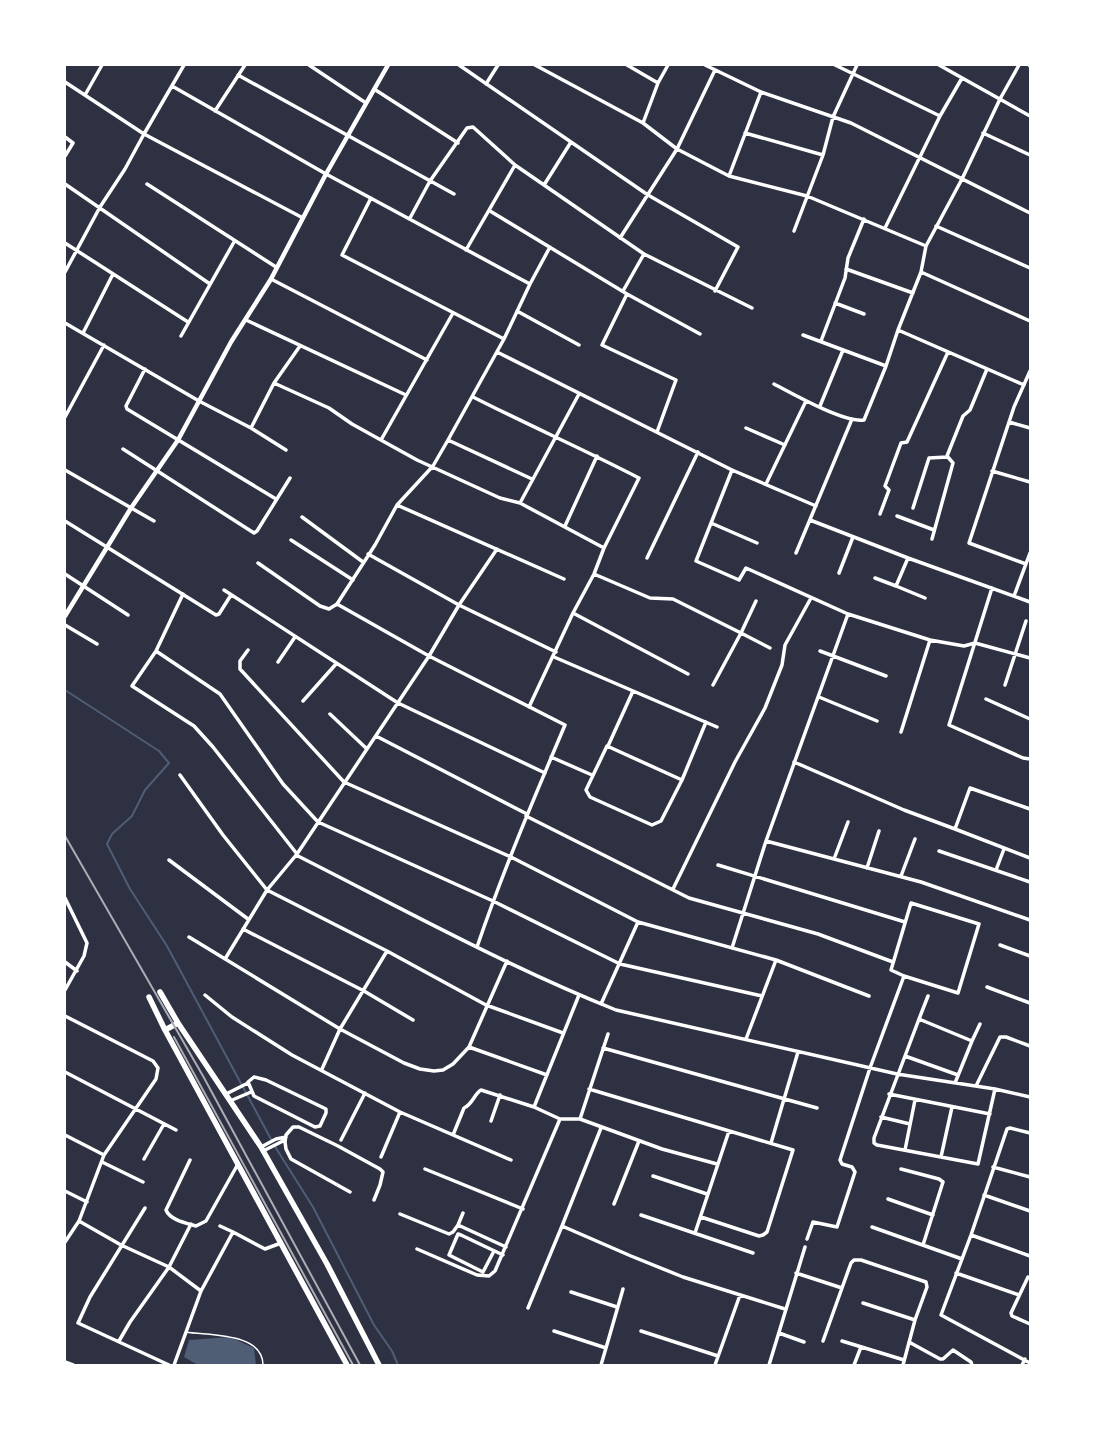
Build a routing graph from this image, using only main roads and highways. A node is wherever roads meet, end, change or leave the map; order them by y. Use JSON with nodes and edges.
{"nodes":[{"id":1,"x":160,"y":992,"type":"dead end"},
{"id":2,"x":149,"y":997,"type":"dead end"},
{"id":3,"x":178,"y":1023,"type":"junction"},
{"id":4,"x":165,"y":1030,"type":"junction"},
{"id":5,"x":347,"y":1365,"type":"edge"},
{"id":6,"x":379,"y":1365,"type":"edge"}],
"edges":[{"from":1,"to":3,"type":"main road"},
{"from":2,"to":4,"type":"main road"},
{"from":3,"to":4,"type":"main road"},
{"from":3,"to":6,"type":"main road"},
{"from":4,"to":5,"type":"main road"}]}
